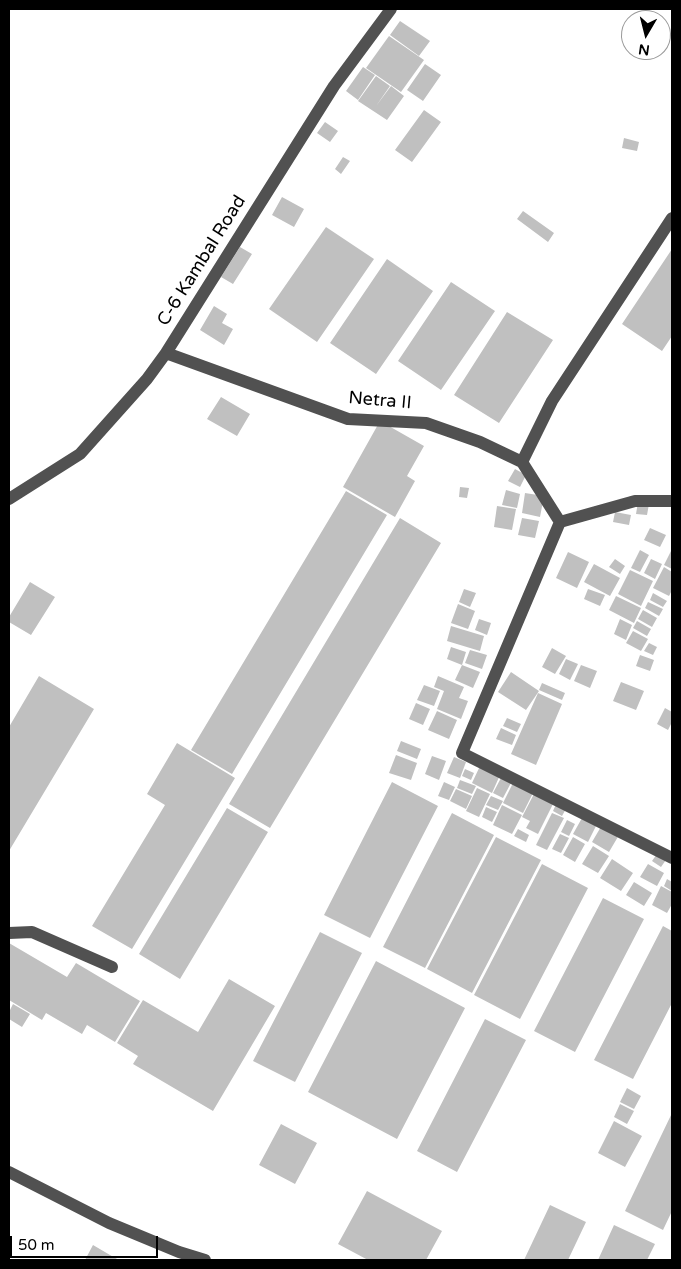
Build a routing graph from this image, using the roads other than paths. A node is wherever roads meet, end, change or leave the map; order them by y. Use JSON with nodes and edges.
{"nodes":[{"id":1,"x":391,"y":9,"type":"edge"},
{"id":2,"x":672,"y":218,"type":"edge"},
{"id":3,"x":166,"y":353,"type":"junction"},
{"id":4,"x":522,"y":462,"type":"junction"},
{"id":5,"x":9,"y":500,"type":"edge"},
{"id":6,"x":672,"y":501,"type":"edge"},
{"id":7,"x":560,"y":522,"type":"junction"},
{"id":8,"x":672,"y":858,"type":"edge"},
{"id":9,"x":9,"y":933,"type":"edge"},
{"id":10,"x":112,"y":967,"type":"dead end"},
{"id":11,"x":9,"y":1172,"type":"edge"},
{"id":12,"x":205,"y":1260,"type":"edge"}],
"edges":[{"from":1,"to":3,"type":"street","name":"C-6 Kambal Road"},
{"from":2,"to":4,"type":"street"},
{"from":3,"to":4,"type":"street","name":"Netra II"},
{"from":3,"to":5,"type":"street","name":"C-6 Kambal Road"},
{"from":4,"to":7,"type":"street"},
{"from":6,"to":7,"type":"street"},
{"from":7,"to":8,"type":"street"},
{"from":9,"to":10,"type":"street"},
{"from":11,"to":12,"type":"street"}]}
